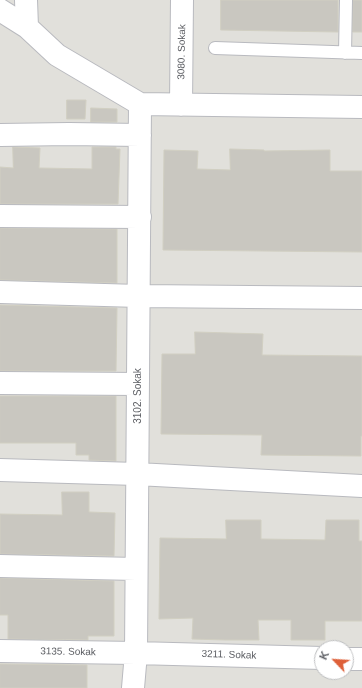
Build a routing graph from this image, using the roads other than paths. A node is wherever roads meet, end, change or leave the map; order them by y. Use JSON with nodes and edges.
{"nodes":[{"id":1,"x":26,"y":0,"type":"edge"},
{"id":2,"x":182,"y":0,"type":"edge"},
{"id":3,"x":346,"y":0,"type":"edge"},
{"id":4,"x":0,"y":10,"type":"edge"},
{"id":5,"x":26,"y":27,"type":"junction"},
{"id":6,"x":215,"y":48,"type":"dead end"},
{"id":7,"x":345,"y":52,"type":"junction"},
{"id":8,"x":362,"y":53,"type":"edge"},
{"id":9,"x":140,"y":104,"type":"junction"},
{"id":10,"x":181,"y":105,"type":"junction"},
{"id":11,"x":362,"y":108,"type":"edge"},
{"id":12,"x":0,"y":135,"type":"edge"},
{"id":13,"x":140,"y":135,"type":"junction"},
{"id":14,"x":0,"y":216,"type":"edge"},
{"id":15,"x":140,"y":217,"type":"junction"},
{"id":16,"x":0,"y":292,"type":"edge"},
{"id":17,"x":139,"y":296,"type":"junction"},
{"id":18,"x":362,"y":298,"type":"edge"},
{"id":19,"x":0,"y":383,"type":"edge"},
{"id":20,"x":138,"y":384,"type":"junction"},
{"id":21,"x":0,"y":470,"type":"edge"},
{"id":22,"x":138,"y":474,"type":"junction"},
{"id":23,"x":362,"y":486,"type":"edge"},
{"id":24,"x":0,"y":566,"type":"edge"},
{"id":25,"x":136,"y":569,"type":"junction"},
{"id":26,"x":0,"y":651,"type":"edge"},
{"id":27,"x":136,"y":653,"type":"junction"},
{"id":28,"x":314,"y":658,"type":"edge"},
{"id":29,"x":133,"y":688,"type":"edge"}],
"edges":[{"from":1,"to":5,"type":"street"},
{"from":2,"to":10,"type":"street","name":"3080. Sokak"},
{"from":3,"to":7,"type":"lane"},
{"from":4,"to":5,"type":"street"},
{"from":5,"to":9,"type":"street"},
{"from":6,"to":7,"type":"lane"},
{"from":7,"to":8,"type":"lane"},
{"from":9,"to":10,"type":"street"},
{"from":9,"to":13,"type":"street","name":"3102. Sokak"},
{"from":10,"to":11,"type":"street"},
{"from":12,"to":13,"type":"street"},
{"from":13,"to":15,"type":"street","name":"3102. Sokak"},
{"from":14,"to":15,"type":"street"},
{"from":15,"to":17,"type":"street","name":"3102. Sokak"},
{"from":16,"to":17,"type":"street"},
{"from":17,"to":18,"type":"street"},
{"from":17,"to":20,"type":"street","name":"3102. Sokak"},
{"from":19,"to":20,"type":"street"},
{"from":20,"to":22,"type":"street","name":"3102. Sokak"},
{"from":21,"to":22,"type":"street"},
{"from":22,"to":23,"type":"street"},
{"from":22,"to":25,"type":"street","name":"3102. Sokak"},
{"from":24,"to":25,"type":"street"},
{"from":25,"to":27,"type":"street","name":"3102. Sokak"},
{"from":26,"to":27,"type":"street","name":"3135. Sokak"},
{"from":27,"to":28,"type":"street","name":"3211. Sokak"},
{"from":27,"to":29,"type":"street","name":"3102. Sokak"}]}
